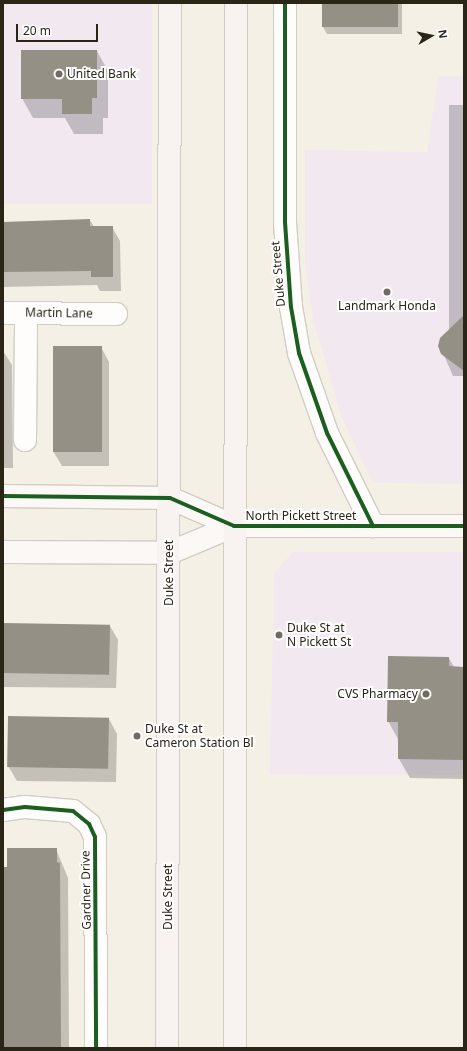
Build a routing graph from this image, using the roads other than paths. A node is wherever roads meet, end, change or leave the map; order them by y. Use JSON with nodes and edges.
{"nodes":[{"id":1,"x":170,"y":3,"type":"edge"},
{"id":2,"x":236,"y":3,"type":"edge"},
{"id":3,"x":285,"y":3,"type":"edge"},
{"id":4,"x":3,"y":313,"type":"edge"},
{"id":5,"x":26,"y":313,"type":"junction"},
{"id":6,"x":116,"y":314,"type":"dead end"},
{"id":7,"x":25,"y":440,"type":"dead end"},
{"id":8,"x":3,"y":496,"type":"edge"},
{"id":9,"x":170,"y":498,"type":"junction"},
{"id":10,"x":234,"y":526,"type":"junction"},
{"id":11,"x":374,"y":526,"type":"junction"},
{"id":12,"x":464,"y":526,"type":"edge"},
{"id":13,"x":3,"y":552,"type":"edge"},
{"id":14,"x":169,"y":553,"type":"junction"},
{"id":15,"x":3,"y":810,"type":"edge"},
{"id":16,"x":96,"y":1048,"type":"edge"},
{"id":17,"x":167,"y":1048,"type":"edge"},
{"id":18,"x":235,"y":1048,"type":"edge"}],
"edges":[{"from":1,"to":9,"type":"main road","name":"Duke Street"},
{"from":2,"to":10,"type":"main road"},
{"from":3,"to":11,"type":"street","name":"Duke Street"},
{"from":4,"to":5,"type":"street","name":"Martin Lane"},
{"from":5,"to":6,"type":"street","name":"Martin Lane"},
{"from":5,"to":7,"type":"street"},
{"from":8,"to":9,"type":"street"},
{"from":9,"to":10,"type":"street"},
{"from":9,"to":14,"type":"main road","name":"Duke Street"},
{"from":10,"to":11,"type":"street","name":"North Pickett Street"},
{"from":10,"to":14,"type":"street"},
{"from":10,"to":18,"type":"main road"},
{"from":11,"to":12,"type":"street","name":"North Pickett Street"},
{"from":13,"to":14,"type":"street"},
{"from":14,"to":17,"type":"main road","name":"Duke Street"},
{"from":15,"to":16,"type":"street","name":"Gardner Drive"}]}
